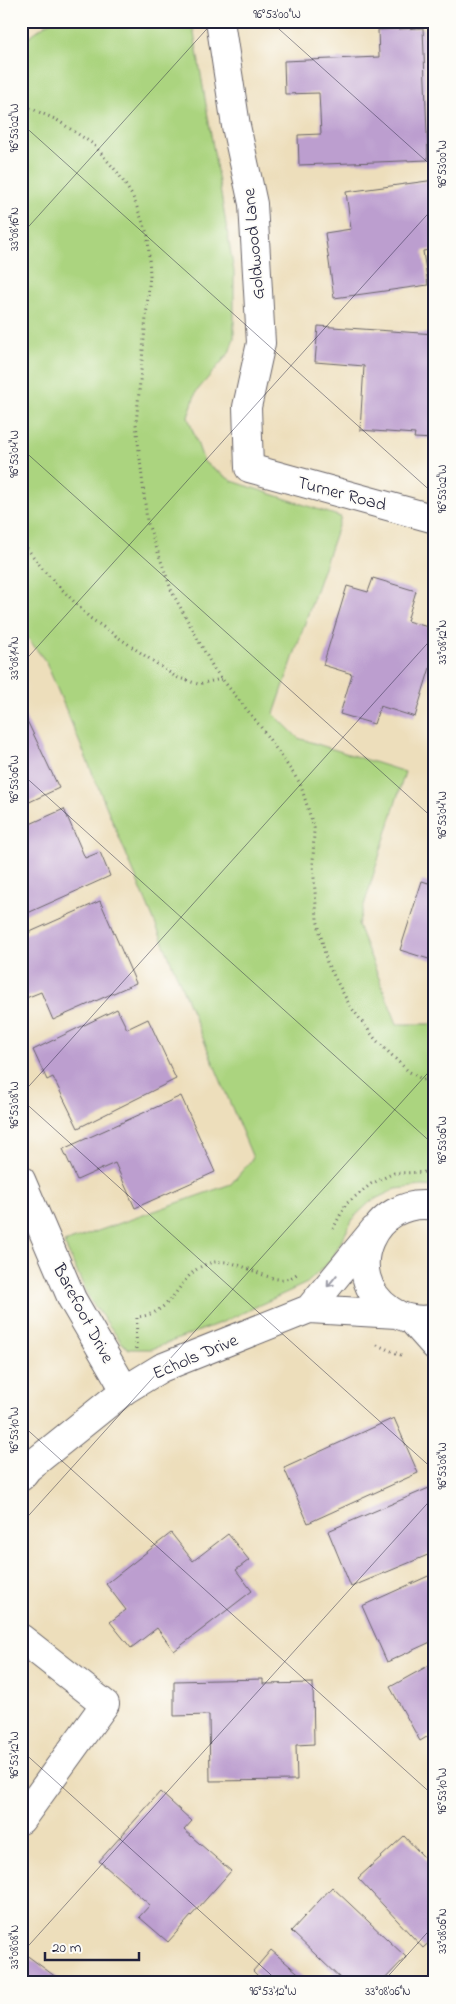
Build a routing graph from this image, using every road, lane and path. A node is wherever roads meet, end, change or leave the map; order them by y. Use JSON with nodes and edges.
{"nodes":[{"id":1,"x":220,"y":21,"type":"edge"},
{"id":2,"x":21,"y":104,"type":"edge"},
{"id":3,"x":249,"y":468,"type":"joint"},
{"id":4,"x":435,"y":518,"type":"edge"},
{"id":5,"x":21,"y":540,"type":"edge"},
{"id":6,"x":222,"y":679,"type":"junction"},
{"id":7,"x":435,"y":1086,"type":"edge"},
{"id":8,"x":435,"y":1172,"type":"edge"},
{"id":9,"x":21,"y":1180,"type":"edge"},
{"id":10,"x":435,"y":1206,"type":"edge"},
{"id":11,"x":374,"y":1230,"type":"junction"},
{"id":12,"x":331,"y":1233,"type":"dead end"},
{"id":13,"x":304,"y":1267,"type":"dead end"},
{"id":14,"x":309,"y":1309,"type":"junction"},
{"id":15,"x":414,"y":1317,"type":"edge"},
{"id":16,"x":435,"y":1346,"type":"edge"},
{"id":17,"x":149,"y":1375,"type":"junction"},
{"id":18,"x":125,"y":1390,"type":"junction"},
{"id":19,"x":21,"y":1477,"type":"edge"},
{"id":20,"x":21,"y":1638,"type":"edge"},
{"id":21,"x":21,"y":1820,"type":"edge"}],
"edges":[{"from":1,"to":3,"type":"street","name":"Goldwood Lane"},
{"from":2,"to":6,"type":"path"},
{"from":3,"to":4,"type":"street","name":"Turner Road"},
{"from":5,"to":6,"type":"path"},
{"from":6,"to":7,"type":"path"},
{"from":8,"to":12,"type":"path"},
{"from":9,"to":18,"type":"street","name":"Barefoot Drive"},
{"from":10,"to":11,"type":"street","name":"Echols Drive"},
{"from":11,"to":14,"type":"street","name":"Echols Drive","one_way":true},
{"from":11,"to":15,"type":"street"},
{"from":13,"to":17,"type":"path"},
{"from":14,"to":15,"type":"street","name":"Echols Drive"},
{"from":14,"to":17,"type":"street","name":"Echols Drive"},
{"from":15,"to":16,"type":"street"},
{"from":17,"to":18,"type":"street","name":"Echols Drive"},
{"from":18,"to":19,"type":"street","name":"Echols Drive"},
{"from":20,"to":21,"type":"street"}]}
